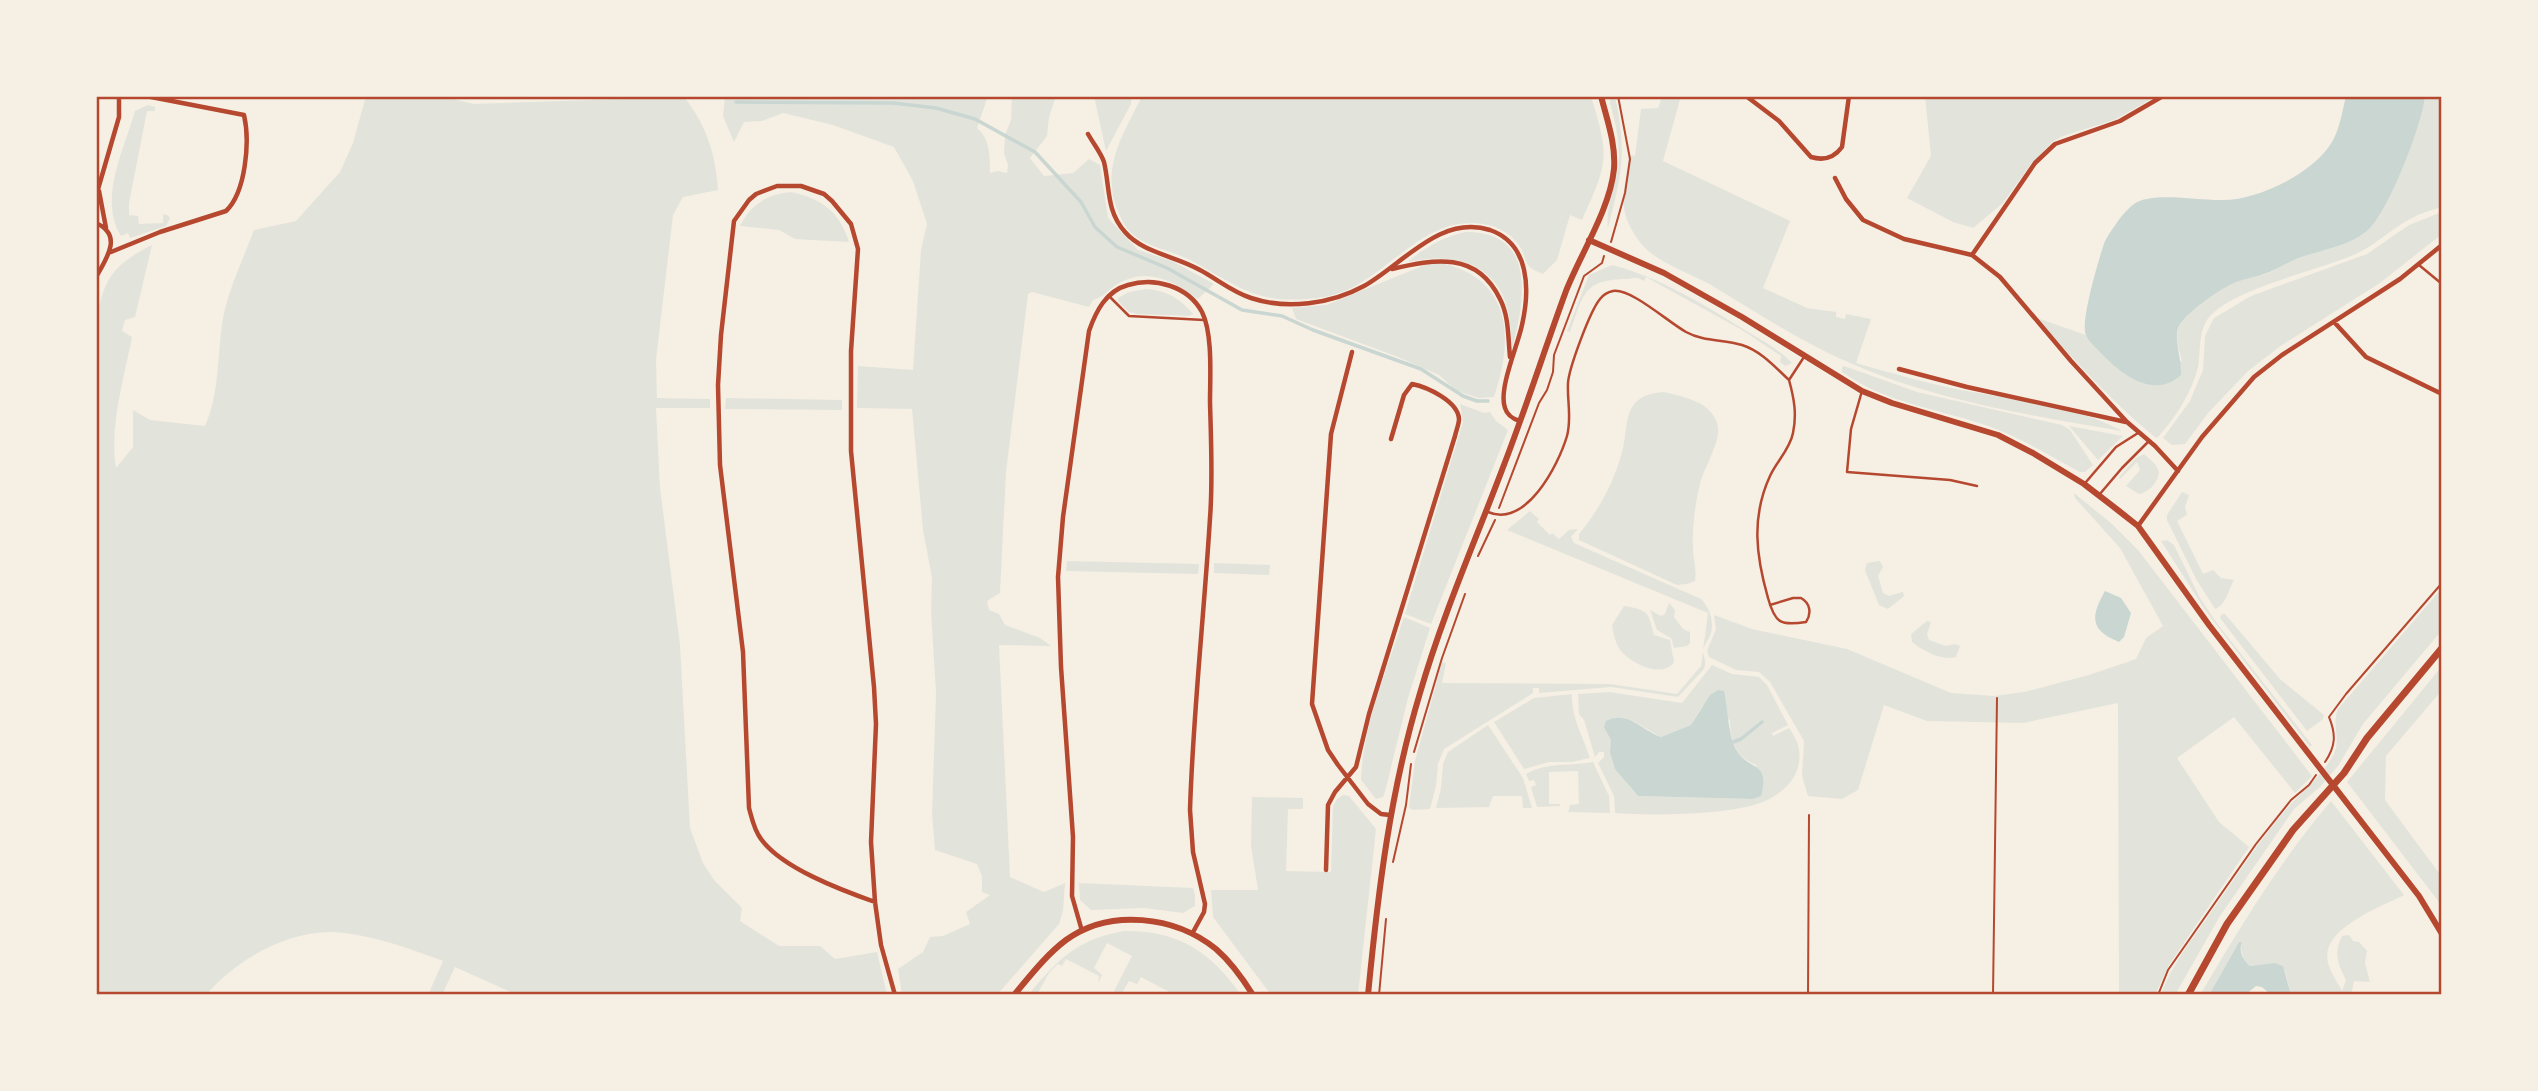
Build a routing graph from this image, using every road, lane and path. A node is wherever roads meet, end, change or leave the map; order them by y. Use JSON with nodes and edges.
{"nodes":[{"id":1,"x":128,"y":96,"type":"edge"},
{"id":2,"x":146,"y":96,"type":"edge"},
{"id":3,"x":191,"y":96,"type":"edge"},
{"id":4,"x":1601,"y":96,"type":"edge"},
{"id":5,"x":1618,"y":96,"type":"edge"},
{"id":6,"x":1746,"y":96,"type":"edge"},
{"id":7,"x":1849,"y":96,"type":"edge"},
{"id":8,"x":2163,"y":96,"type":"edge"},
{"id":9,"x":119,"y":97,"type":"edge"},
{"id":10,"x":191,"y":106,"type":"junction"},
{"id":11,"x":1088,"y":134,"type":"dead end"},
{"id":12,"x":1835,"y":178,"type":"dead end"},
{"id":13,"x":98,"y":194,"type":"edge"},
{"id":14,"x":96,"y":223,"type":"edge"},
{"id":15,"x":106,"y":229,"type":"junction"},
{"id":16,"x":1614,"y":238,"type":"dead end"},
{"id":17,"x":1589,"y":240,"type":"junction"},
{"id":18,"x":2442,"y":245,"type":"edge"},
{"id":19,"x":111,"y":251,"type":"junction"},
{"id":20,"x":1972,"y":256,"type":"junction"},
{"id":21,"x":1603,"y":259,"type":"dead end"},
{"id":22,"x":106,"y":260,"type":"junction"},
{"id":23,"x":2419,"y":265,"type":"junction"},
{"id":24,"x":96,"y":267,"type":"edge"},
{"id":25,"x":1391,"y":269,"type":"junction"},
{"id":26,"x":96,"y":276,"type":"edge"},
{"id":27,"x":2442,"y":284,"type":"edge"},
{"id":28,"x":1109,"y":296,"type":"junction"},
{"id":29,"x":1205,"y":320,"type":"junction"},
{"id":30,"x":2335,"y":323,"type":"junction"},
{"id":31,"x":1352,"y":352,"type":"dead end"},
{"id":32,"x":1804,"y":357,"type":"junction"},
{"id":33,"x":1511,"y":361,"type":"junction"},
{"id":34,"x":1899,"y":369,"type":"dead end"},
{"id":35,"x":1788,"y":380,"type":"junction"},
{"id":36,"x":1863,"y":391,"type":"junction"},
{"id":37,"x":2442,"y":394,"type":"edge"},
{"id":38,"x":1521,"y":421,"type":"junction"},
{"id":39,"x":2127,"y":422,"type":"junction"},
{"id":40,"x":2138,"y":433,"type":"junction"},
{"id":41,"x":1391,"y":439,"type":"dead end"},
{"id":42,"x":2149,"y":441,"type":"junction"},
{"id":43,"x":2178,"y":471,"type":"junction"},
{"id":44,"x":2084,"y":484,"type":"junction"},
{"id":45,"x":1977,"y":485,"type":"dead end"},
{"id":46,"x":2099,"y":495,"type":"junction"},
{"id":47,"x":1499,"y":508,"type":"dead end"},
{"id":48,"x":1487,"y":511,"type":"junction"},
{"id":49,"x":1493,"y":524,"type":"dead end"},
{"id":50,"x":2138,"y":526,"type":"junction"},
{"id":51,"x":1478,"y":556,"type":"dead end"},
{"id":52,"x":2442,"y":583,"type":"edge"},
{"id":53,"x":1464,"y":590,"type":"dead end"},
{"id":54,"x":1770,"y":606,"type":"junction"},
{"id":55,"x":2442,"y":648,"type":"edge"},
{"id":56,"x":1997,"y":698,"type":"dead end"},
{"id":57,"x":2323,"y":764,"type":"dead end"},
{"id":58,"x":2317,"y":774,"type":"dead end"},
{"id":59,"x":1348,"y":779,"type":"junction"},
{"id":60,"x":1809,"y":815,"type":"dead end"},
{"id":61,"x":1390,"y":816,"type":"junction"},
{"id":62,"x":1392,"y":869,"type":"dead end"},
{"id":63,"x":1326,"y":870,"type":"dead end"},
{"id":64,"x":875,"y":902,"type":"junction"},
{"id":65,"x":1386,"y":916,"type":"dead end"},
{"id":66,"x":1082,"y":931,"type":"junction"},
{"id":67,"x":1192,"y":933,"type":"junction"},
{"id":68,"x":2442,"y":933,"type":"edge"},
{"id":69,"x":895,"y":995,"type":"edge"},
{"id":70,"x":1014,"y":995,"type":"edge"},
{"id":71,"x":1253,"y":995,"type":"edge"},
{"id":72,"x":1368,"y":995,"type":"edge"},
{"id":73,"x":1378,"y":995,"type":"edge"},
{"id":74,"x":1808,"y":995,"type":"edge"},
{"id":75,"x":1993,"y":995,"type":"edge"},
{"id":76,"x":2158,"y":995,"type":"edge"},
{"id":77,"x":2188,"y":995,"type":"edge"}],
"edges":[{"from":1,"to":9,"type":"street"},
{"from":2,"to":10,"type":"street"},
{"from":3,"to":10,"type":"lane"},
{"from":4,"to":17,"type":"street"},
{"from":5,"to":16,"type":"path"},
{"from":6,"to":7,"type":"street"},
{"from":8,"to":20,"type":"street"},
{"from":9,"to":13,"type":"street"},
{"from":10,"to":19,"type":"street"},
{"from":11,"to":25,"type":"street"},
{"from":12,"to":20,"type":"street"},
{"from":13,"to":15,"type":"street"},
{"from":14,"to":15,"type":"street"},
{"from":15,"to":19,"type":"street"},
{"from":17,"to":32,"type":"street"},
{"from":17,"to":38,"type":"street"},
{"from":18,"to":23,"type":"street"},
{"from":19,"to":22,"type":"street"},
{"from":20,"to":39,"type":"street"},
{"from":21,"to":47,"type":"path"},
{"from":22,"to":24,"type":"street"},
{"from":22,"to":26,"type":"street"},
{"from":23,"to":27,"type":"lane"},
{"from":23,"to":30,"type":"street"},
{"from":25,"to":33,"type":"street"},
{"from":25,"to":33,"type":"street"},
{"from":28,"to":29,"type":"lane"},
{"from":28,"to":29,"type":"street"},
{"from":28,"to":66,"type":"street"},
{"from":29,"to":67,"type":"street"},
{"from":30,"to":37,"type":"street"},
{"from":30,"to":43,"type":"street"},
{"from":31,"to":59,"type":"street"},
{"from":32,"to":35,"type":"lane"},
{"from":32,"to":36,"type":"street"},
{"from":33,"to":38,"type":"street"},
{"from":34,"to":39,"type":"street"},
{"from":35,"to":48,"type":"lane"},
{"from":35,"to":54,"type":"lane"},
{"from":36,"to":44,"type":"street"},
{"from":36,"to":45,"type":"lane"},
{"from":38,"to":48,"type":"street"},
{"from":39,"to":40,"type":"street"},
{"from":40,"to":42,"type":"street"},
{"from":40,"to":44,"type":"lane"},
{"from":41,"to":59,"type":"street"},
{"from":42,"to":43,"type":"street"},
{"from":42,"to":46,"type":"lane"},
{"from":43,"to":50,"type":"street"},
{"from":44,"to":46,"type":"street"},
{"from":46,"to":50,"type":"street"},
{"from":48,"to":61,"type":"street"},
{"from":49,"to":51,"type":"path"},
{"from":50,"to":68,"type":"street"},
{"from":52,"to":57,"type":"path"},
{"from":53,"to":62,"type":"path"},
{"from":54,"to":54,"type":"lane"},
{"from":55,"to":77,"type":"main road"},
{"from":56,"to":75,"type":"path"},
{"from":58,"to":76,"type":"path"},
{"from":59,"to":61,"type":"street"},
{"from":59,"to":63,"type":"street"},
{"from":60,"to":74,"type":"path"},
{"from":61,"to":72,"type":"street"},
{"from":64,"to":64,"type":"street"},
{"from":64,"to":69,"type":"street"},
{"from":65,"to":73,"type":"path"},
{"from":66,"to":67,"type":"street"},
{"from":66,"to":70,"type":"street"},
{"from":67,"to":71,"type":"street"}]}
